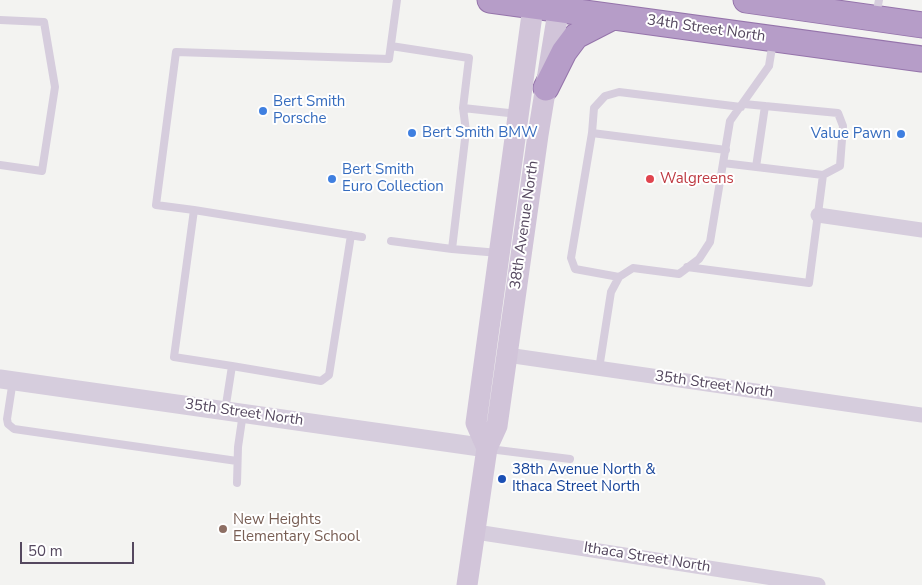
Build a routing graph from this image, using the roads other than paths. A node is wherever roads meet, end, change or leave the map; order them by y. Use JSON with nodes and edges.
{"nodes":[{"id":1,"x":397,"y":0,"type":"edge"},
{"id":2,"x":490,"y":0,"type":"edge"},
{"id":3,"x":746,"y":0,"type":"edge"},
{"id":4,"x":780,"y":2,"type":"edge"},
{"id":5,"x":534,"y":3,"type":"edge"},
{"id":6,"x":559,"y":5,"type":"edge"},
{"id":7,"x":874,"y":12,"type":"edge"},
{"id":8,"x":613,"y":17,"type":"junction"},
{"id":9,"x":0,"y":20,"type":"edge"},
{"id":10,"x":922,"y":25,"type":"edge"},
{"id":11,"x":774,"y":38,"type":"junction"},
{"id":12,"x":390,"y":46,"type":"junction"},
{"id":13,"x":922,"y":59,"type":"edge"},
{"id":14,"x":546,"y":88,"type":"junction"},
{"id":15,"x":742,"y":106,"type":"junction"},
{"id":16,"x":766,"y":106,"type":"junction"},
{"id":17,"x":463,"y":108,"type":"junction"},
{"id":18,"x":519,"y":115,"type":"junction"},
{"id":19,"x":592,"y":133,"type":"junction"},
{"id":20,"x":726,"y":150,"type":"junction"},
{"id":21,"x":723,"y":163,"type":"junction"},
{"id":22,"x":0,"y":165,"type":"edge"},
{"id":23,"x":756,"y":167,"type":"junction"},
{"id":24,"x":823,"y":175,"type":"junction"},
{"id":25,"x":194,"y":210,"type":"junction"},
{"id":26,"x":818,"y":215,"type":"junction"},
{"id":27,"x":922,"y":230,"type":"edge"},
{"id":28,"x":352,"y":235,"type":"junction"},
{"id":29,"x":362,"y":237,"type":"dead end"},
{"id":30,"x":391,"y":241,"type":"dead end"},
{"id":31,"x":452,"y":249,"type":"junction"},
{"id":32,"x":499,"y":253,"type":"junction"},
{"id":33,"x":688,"y":267,"type":"junction"},
{"id":34,"x":619,"y":277,"type":"junction"},
{"id":35,"x":496,"y":354,"type":"junction"},
{"id":36,"x":232,"y":366,"type":"junction"},
{"id":37,"x":599,"y":369,"type":"junction"},
{"id":38,"x":6,"y":380,"type":"edge"},
{"id":39,"x":234,"y":412,"type":"junction"},
{"id":40,"x":922,"y":415,"type":"edge"},
{"id":41,"x":487,"y":448,"type":"junction"},
{"id":42,"x":570,"y":460,"type":"dead end"},
{"id":43,"x":237,"y":461,"type":"junction"},
{"id":44,"x":237,"y":483,"type":"dead end"},
{"id":45,"x":476,"y":532,"type":"junction"},
{"id":46,"x":467,"y":585,"type":"edge"},
{"id":47,"x":818,"y":585,"type":"edge"}],
"edges":[{"from":1,"to":12,"type":"lane"},
{"from":2,"to":5,"type":"highway","name":"34th Street North"},
{"from":3,"to":4,"type":"highway"},
{"from":4,"to":7,"type":"highway"},
{"from":5,"to":6,"type":"highway","name":"34th Street North"},
{"from":5,"to":18,"type":"main road","name":"38th Avenue North"},
{"from":6,"to":8,"type":"highway","name":"34th Street North"},
{"from":6,"to":14,"type":"main road","name":"38th Avenue North"},
{"from":7,"to":10,"type":"highway"},
{"from":7,"to":11,"type":"highway"},
{"from":8,"to":11,"type":"highway","name":"34th Street North"},
{"from":8,"to":14,"type":"highway"},
{"from":9,"to":22,"type":"lane"},
{"from":11,"to":13,"type":"highway","name":"34th Street North"},
{"from":11,"to":15,"type":"lane"},
{"from":12,"to":17,"type":"lane"},
{"from":12,"to":25,"type":"lane"},
{"from":14,"to":35,"type":"main road","name":"38th Avenue North"},
{"from":15,"to":16,"type":"lane"},
{"from":15,"to":19,"type":"lane"},
{"from":15,"to":20,"type":"lane"},
{"from":16,"to":23,"type":"lane"},
{"from":16,"to":24,"type":"lane"},
{"from":17,"to":18,"type":"lane"},
{"from":17,"to":31,"type":"lane"},
{"from":18,"to":32,"type":"main road","name":"38th Avenue North"},
{"from":19,"to":20,"type":"lane"},
{"from":19,"to":34,"type":"lane"},
{"from":20,"to":21,"type":"lane"},
{"from":21,"to":23,"type":"lane"},
{"from":21,"to":33,"type":"lane"},
{"from":23,"to":24,"type":"lane"},
{"from":24,"to":26,"type":"lane"},
{"from":25,"to":28,"type":"lane"},
{"from":25,"to":36,"type":"lane"},
{"from":26,"to":27,"type":"street"},
{"from":26,"to":33,"type":"lane"},
{"from":28,"to":29,"type":"lane"},
{"from":28,"to":36,"type":"lane"},
{"from":30,"to":31,"type":"lane"},
{"from":31,"to":32,"type":"lane"},
{"from":32,"to":35,"type":"main road","name":"38th Avenue North"},
{"from":33,"to":34,"type":"lane"},
{"from":34,"to":37,"type":"lane"},
{"from":35,"to":37,"type":"street","name":"35th Street North"},
{"from":35,"to":41,"type":"main road","name":"38th Avenue North"},
{"from":36,"to":39,"type":"lane"},
{"from":37,"to":40,"type":"street","name":"35th Street North"},
{"from":38,"to":39,"type":"street","name":"35th Street North"},
{"from":38,"to":43,"type":"lane"},
{"from":39,"to":41,"type":"street","name":"35th Street North"},
{"from":39,"to":43,"type":"lane"},
{"from":41,"to":42,"type":"lane"},
{"from":41,"to":45,"type":"main road","name":"38th Avenue North"},
{"from":43,"to":44,"type":"lane"},
{"from":45,"to":46,"type":"main road","name":"38th Avenue North"},
{"from":45,"to":47,"type":"street","name":"Ithaca Street North"}]}
